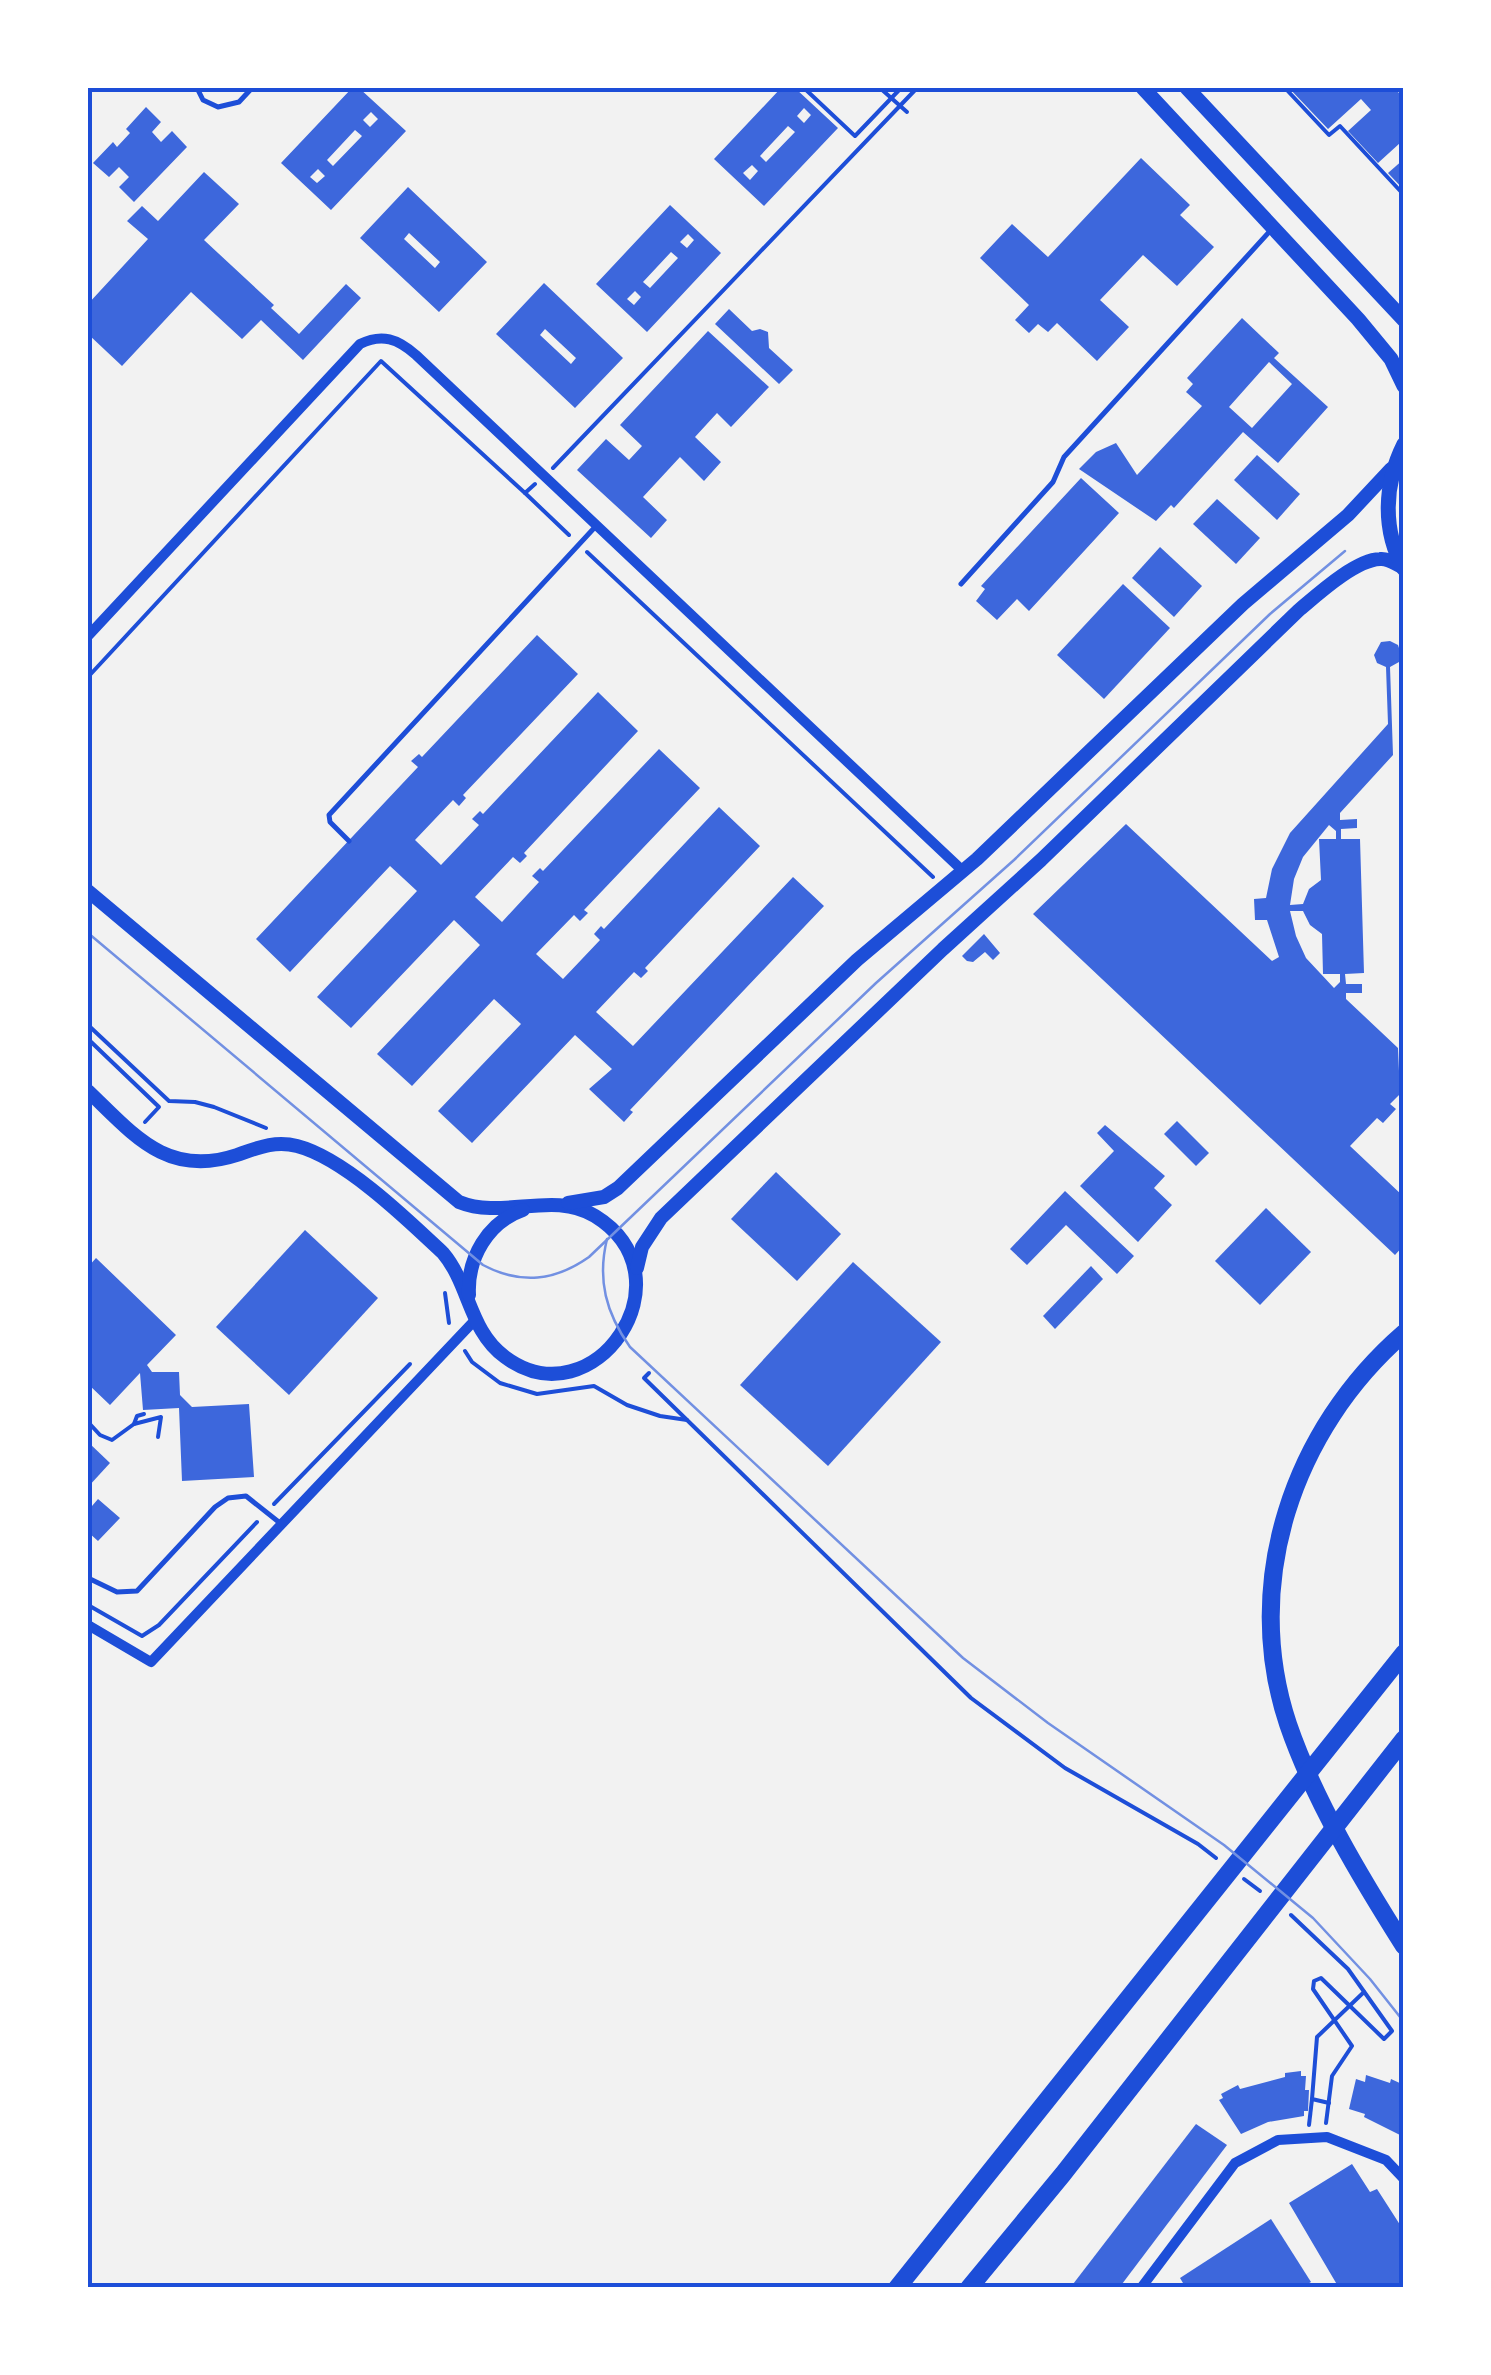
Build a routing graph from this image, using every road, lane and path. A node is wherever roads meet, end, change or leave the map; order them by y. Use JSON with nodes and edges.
{"nodes":[{"id":1,"x":197,"y":88,"type":"edge"},
{"id":2,"x":252,"y":88,"type":"edge"},
{"id":3,"x":804,"y":88,"type":"edge"},
{"id":4,"x":880,"y":88,"type":"edge"},
{"id":5,"x":901,"y":88,"type":"edge"},
{"id":6,"x":918,"y":88,"type":"edge"},
{"id":7,"x":1144,"y":88,"type":"edge"},
{"id":8,"x":1187,"y":88,"type":"edge"},
{"id":9,"x":1285,"y":88,"type":"edge"},
{"id":10,"x":891,"y":98,"type":"junction"},
{"id":11,"x":900,"y":106,"type":"junction"},
{"id":12,"x":906,"y":112,"type":"dead end"},
{"id":13,"x":1404,"y":196,"type":"edge"},
{"id":14,"x":1273,"y":228,"type":"junction"},
{"id":15,"x":1404,"y":320,"type":"edge"},
{"id":16,"x":1404,"y":386,"type":"edge"},
{"id":17,"x":1404,"y":444,"type":"edge"},
{"id":18,"x":1391,"y":469,"type":"junction"},
{"id":19,"x":544,"y":476,"type":"junction"},
{"id":20,"x":525,"y":494,"type":"junction"},
{"id":21,"x":597,"y":526,"type":"junction"},
{"id":22,"x":580,"y":545,"type":"junction"},
{"id":23,"x":1403,"y":568,"type":"edge"},
{"id":24,"x":962,"y":584,"type":"dead end"},
{"id":25,"x":88,"y":636,"type":"edge"},
{"id":26,"x":88,"y":677,"type":"edge"},
{"id":27,"x":349,"y":841,"type":"dead end"},
{"id":28,"x":963,"y":871,"type":"junction"},
{"id":29,"x":944,"y":888,"type":"junction"},
{"id":30,"x":88,"y":891,"type":"edge"},
{"id":31,"x":88,"y":1025,"type":"edge"},
{"id":32,"x":88,"y":1039,"type":"edge"},
{"id":33,"x":88,"y":1091,"type":"edge"},
{"id":34,"x":142,"y":1126,"type":"dead end"},
{"id":35,"x":268,"y":1136,"type":"dead end"},
{"id":36,"x":554,"y":1204,"type":"junction"},
{"id":37,"x":533,"y":1206,"type":"junction"},
{"id":38,"x":636,"y":1279,"type":"junction"},
{"id":39,"x":443,"y":1288,"type":"dead end"},
{"id":40,"x":472,"y":1313,"type":"junction"},
{"id":41,"x":1404,"y":1332,"type":"edge"},
{"id":42,"x":457,"y":1339,"type":"junction"},
{"id":43,"x":649,"y":1373,"type":"dead end"},
{"id":44,"x":144,"y":1414,"type":"dead end"},
{"id":45,"x":660,"y":1416,"type":"dead end"},
{"id":46,"x":688,"y":1420,"type":"junction"},
{"id":47,"x":88,"y":1422,"type":"edge"},
{"id":48,"x":134,"y":1424,"type":"junction"},
{"id":49,"x":158,"y":1438,"type":"dead end"},
{"id":50,"x":282,"y":1525,"type":"junction"},
{"id":51,"x":88,"y":1578,"type":"edge"},
{"id":52,"x":88,"y":1625,"type":"edge"},
{"id":53,"x":1404,"y":1653,"type":"edge"},
{"id":54,"x":1404,"y":1739,"type":"edge"},
{"id":55,"x":1230,"y":1868,"type":"dead end"},
{"id":56,"x":1245,"y":1880,"type":"dead end"},
{"id":57,"x":1260,"y":1892,"type":"dead end"},
{"id":58,"x":1291,"y":1916,"type":"dead end"},
{"id":59,"x":1404,"y":1946,"type":"edge"},
{"id":60,"x":1364,"y":1992,"type":"junction"},
{"id":61,"x":1350,"y":2006,"type":"junction"},
{"id":62,"x":1334,"y":2020,"type":"junction"},
{"id":63,"x":1312,"y":2100,"type":"junction"},
{"id":64,"x":1328,"y":2103,"type":"junction"},
{"id":65,"x":1324,"y":2137,"type":"junction"},
{"id":66,"x":1307,"y":2138,"type":"junction"},
{"id":67,"x":1404,"y":2179,"type":"edge"},
{"id":68,"x":897,"y":2288,"type":"edge"},
{"id":69,"x":969,"y":2288,"type":"edge"},
{"id":70,"x":1140,"y":2288,"type":"edge"}],
"edges":[{"from":1,"to":2,"type":"lane"},
{"from":3,"to":10,"type":"path"},
{"from":4,"to":10,"type":"path"},
{"from":5,"to":10,"type":"path"},
{"from":6,"to":11,"type":"path"},
{"from":7,"to":14,"type":"main road"},
{"from":8,"to":15,"type":"main road"},
{"from":9,"to":13,"type":"path"},
{"from":10,"to":11,"type":"path"},
{"from":11,"to":12,"type":"path"},
{"from":11,"to":19,"type":"path"},
{"from":14,"to":16,"type":"main road"},
{"from":14,"to":24,"type":"lane"},
{"from":17,"to":18,"type":"main road"},
{"from":18,"to":23,"type":"main road"},
{"from":18,"to":28,"type":"street"},
{"from":19,"to":20,"type":"path"},
{"from":19,"to":21,"type":"street"},
{"from":19,"to":25,"type":"street"},
{"from":20,"to":22,"type":"path"},
{"from":20,"to":26,"type":"path"},
{"from":21,"to":22,"type":"lane"},
{"from":21,"to":28,"type":"street"},
{"from":22,"to":27,"type":"lane"},
{"from":22,"to":29,"type":"path"},
{"from":23,"to":38,"type":"street"},
{"from":28,"to":29,"type":"street"},
{"from":29,"to":36,"type":"street"},
{"from":30,"to":37,"type":"street"},
{"from":31,"to":35,"type":"path"},
{"from":32,"to":34,"type":"path"},
{"from":33,"to":40,"type":"street"},
{"from":36,"to":37,"type":"street"},
{"from":36,"to":38,"type":"street"},
{"from":37,"to":40,"type":"street"},
{"from":38,"to":40,"type":"street"},
{"from":39,"to":42,"type":"path"},
{"from":40,"to":42,"type":"street"},
{"from":41,"to":59,"type":"main road"},
{"from":42,"to":50,"type":"street"},
{"from":43,"to":46,"type":"path"},
{"from":44,"to":48,"type":"path"},
{"from":45,"to":46,"type":"path"},
{"from":46,"to":55,"type":"path"},
{"from":47,"to":48,"type":"path"},
{"from":48,"to":49,"type":"path"},
{"from":50,"to":51,"type":"lane"},
{"from":50,"to":52,"type":"street"},
{"from":53,"to":68,"type":"main road"},
{"from":54,"to":69,"type":"main road"},
{"from":56,"to":57,"type":"path"},
{"from":58,"to":60,"type":"path"},
{"from":60,"to":61,"type":"path"},
{"from":60,"to":61,"type":"path"},
{"from":61,"to":62,"type":"path"},
{"from":61,"to":62,"type":"path"},
{"from":62,"to":63,"type":"path"},
{"from":62,"to":64,"type":"path"},
{"from":63,"to":64,"type":"path"},
{"from":63,"to":66,"type":"path"},
{"from":64,"to":65,"type":"path"},
{"from":65,"to":66,"type":"street"},
{"from":65,"to":67,"type":"street"},
{"from":66,"to":70,"type":"street"}]}
